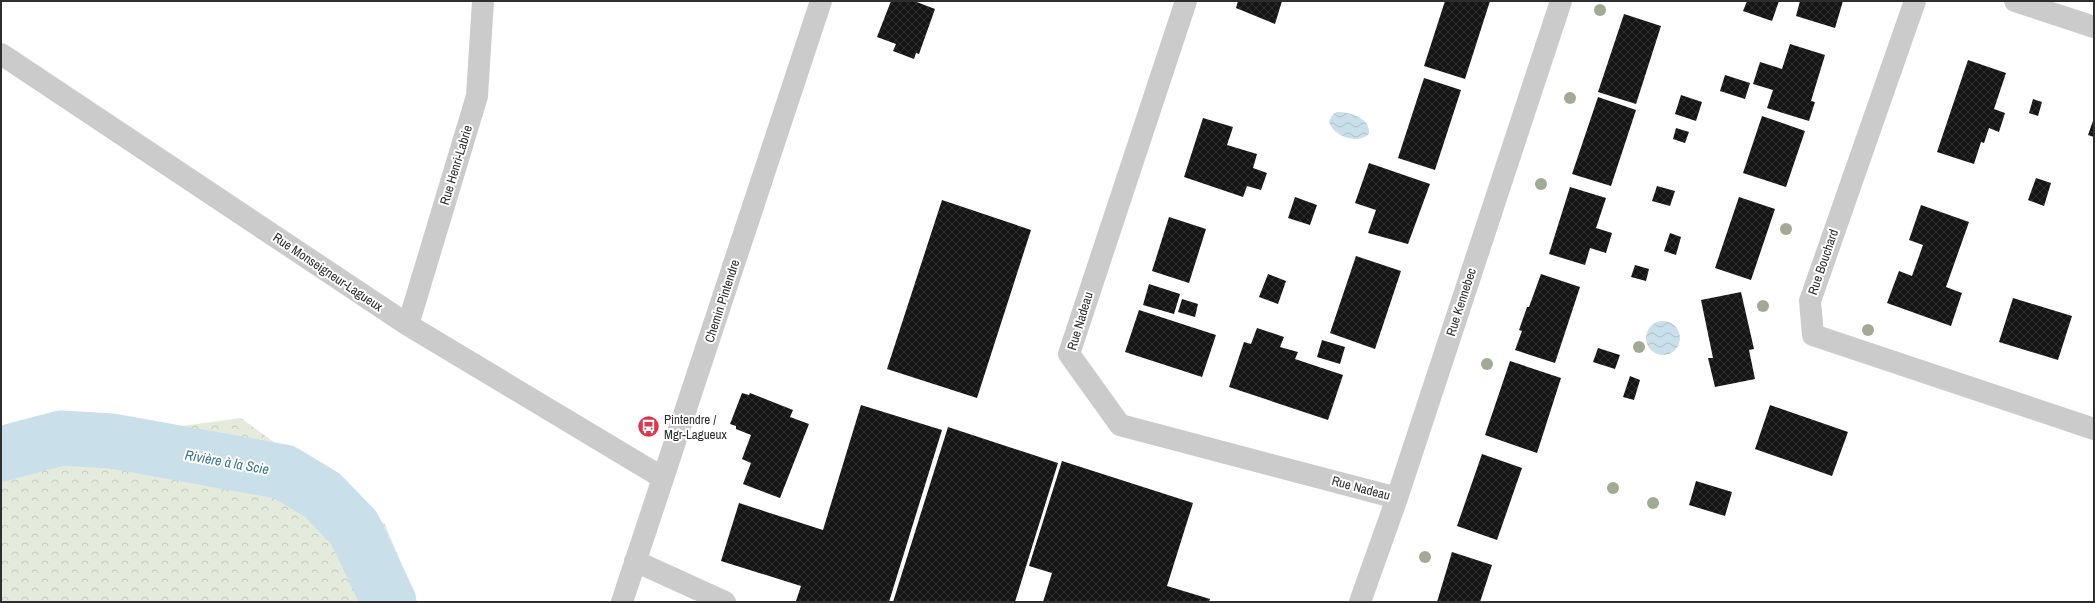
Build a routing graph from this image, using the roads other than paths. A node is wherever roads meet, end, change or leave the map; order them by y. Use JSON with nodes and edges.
{"nodes":[{"id":1,"x":483,"y":1,"type":"edge"},
{"id":2,"x":821,"y":1,"type":"edge"},
{"id":3,"x":1186,"y":1,"type":"edge"},
{"id":4,"x":1561,"y":1,"type":"edge"},
{"id":5,"x":1915,"y":1,"type":"edge"},
{"id":6,"x":2016,"y":1,"type":"edge"},
{"id":7,"x":2094,"y":27,"type":"edge"},
{"id":8,"x":1,"y":54,"type":"edge"},
{"id":9,"x":408,"y":325,"type":"junction"},
{"id":10,"x":2094,"y":429,"type":"edge"},
{"id":11,"x":663,"y":478,"type":"junction"},
{"id":12,"x":1397,"y":498,"type":"junction"},
{"id":13,"x":635,"y":561,"type":"junction"},
{"id":14,"x":622,"y":602,"type":"edge"},
{"id":15,"x":725,"y":602,"type":"edge"},
{"id":16,"x":1360,"y":602,"type":"edge"}],
"edges":[{"from":1,"to":9,"type":"street","name":"Rue Henri-Labrie"},
{"from":2,"to":11,"type":"street","name":"Chemin Pintendre"},
{"from":3,"to":12,"type":"street","name":"Rue Nadeau"},
{"from":4,"to":12,"type":"street","name":"Rue Kennebec"},
{"from":5,"to":10,"type":"street","name":"Rue Bouchard"},
{"from":6,"to":7,"type":"street"},
{"from":8,"to":9,"type":"street","name":"Rue Monseigneur-Lagueux"},
{"from":9,"to":11,"type":"street","name":"Rue Monseigneur-Lagueux"},
{"from":11,"to":13,"type":"street","name":"Chemin Pintendre"},
{"from":12,"to":16,"type":"street","name":"Rue Kennebec"},
{"from":13,"to":14,"type":"street","name":"Chemin Pintendre"},
{"from":13,"to":15,"type":"street"}]}
